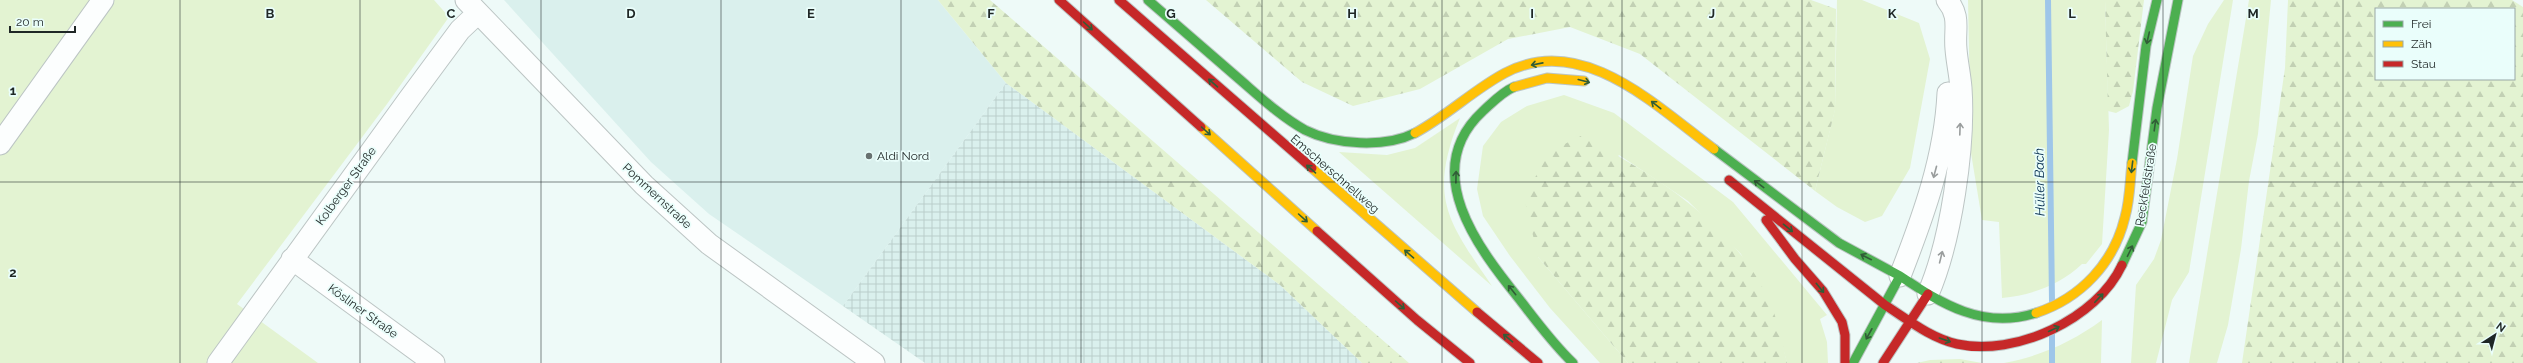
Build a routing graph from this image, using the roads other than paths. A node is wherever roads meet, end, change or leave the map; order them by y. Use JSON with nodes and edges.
{"nodes":[{"id":1,"x":104,"y":0,"type":"edge"},
{"id":2,"x":1059,"y":0,"type":"edge"},
{"id":3,"x":1119,"y":0,"type":"edge"},
{"id":4,"x":1148,"y":0,"type":"edge"},
{"id":5,"x":1947,"y":0,"type":"edge"},
{"id":6,"x":2157,"y":0,"type":"edge"},
{"id":7,"x":2176,"y":0,"type":"edge"},
{"id":8,"x":472,"y":7,"type":"edge"},
{"id":9,"x":1956,"y":48,"type":"junction"},
{"id":10,"x":1592,"y":83,"type":"dead end"},
{"id":11,"x":0,"y":144,"type":"edge"},
{"id":12,"x":1723,"y":175,"type":"dead end"},
{"id":13,"x":1747,"y":195,"type":"junction"},
{"id":14,"x":292,"y":259,"type":"junction"},
{"id":15,"x":1900,"y":276,"type":"junction"},
{"id":16,"x":1928,"y":294,"type":"junction"},
{"id":17,"x":1885,"y":305,"type":"junction"},
{"id":18,"x":1910,"y":321,"type":"junction"},
{"id":19,"x":218,"y":363,"type":"edge"},
{"id":20,"x":434,"y":363,"type":"edge"},
{"id":21,"x":874,"y":363,"type":"edge"},
{"id":22,"x":1470,"y":363,"type":"edge"},
{"id":23,"x":1538,"y":363,"type":"edge"},
{"id":24,"x":1573,"y":363,"type":"edge"},
{"id":25,"x":1845,"y":363,"type":"edge"},
{"id":26,"x":1853,"y":363,"type":"edge"},
{"id":27,"x":1883,"y":363,"type":"edge"}],
"edges":[{"from":1,"to":11,"type":"street"},
{"from":2,"to":22,"type":"main road","one_way":true},
{"from":23,"to":3,"type":"main road","name":"Emscherschnellweg","one_way":true},
{"from":15,"to":4,"type":"main road","name":"Reckfeldstraße","one_way":true},
{"from":5,"to":9,"type":"street"},
{"from":6,"to":16,"type":"main road","name":"Reckfeldstraße","one_way":true},
{"from":18,"to":7,"type":"main road","name":"Reckfeldstraße","one_way":true},
{"from":8,"to":14,"type":"street","name":"Kolberger Straße"},
{"from":8,"to":21,"type":"street","name":"Pommernstraße"},
{"from":9,"to":15,"type":"street","one_way":true},
{"from":16,"to":9,"type":"street","one_way":true},
{"from":24,"to":10,"type":"main road","one_way":true},
{"from":12,"to":13,"type":"main road"},
{"from":13,"to":17,"type":"main road","name":"Reckfeldstraße","one_way":true},
{"from":13,"to":25,"type":"main road","one_way":true},
{"from":14,"to":19,"type":"street","name":"Kolberger Straße"},
{"from":14,"to":20,"type":"street","name":"Kösliner Straße"},
{"from":15,"to":16,"type":"main road","name":"Reckfeldstraße"},
{"from":15,"to":17,"type":"main road"},
{"from":16,"to":18,"type":"main road"},
{"from":17,"to":18,"type":"main road","name":"Reckfeldstraße"},
{"from":17,"to":26,"type":"main road","one_way":true},
{"from":18,"to":27,"type":"main road"}]}
